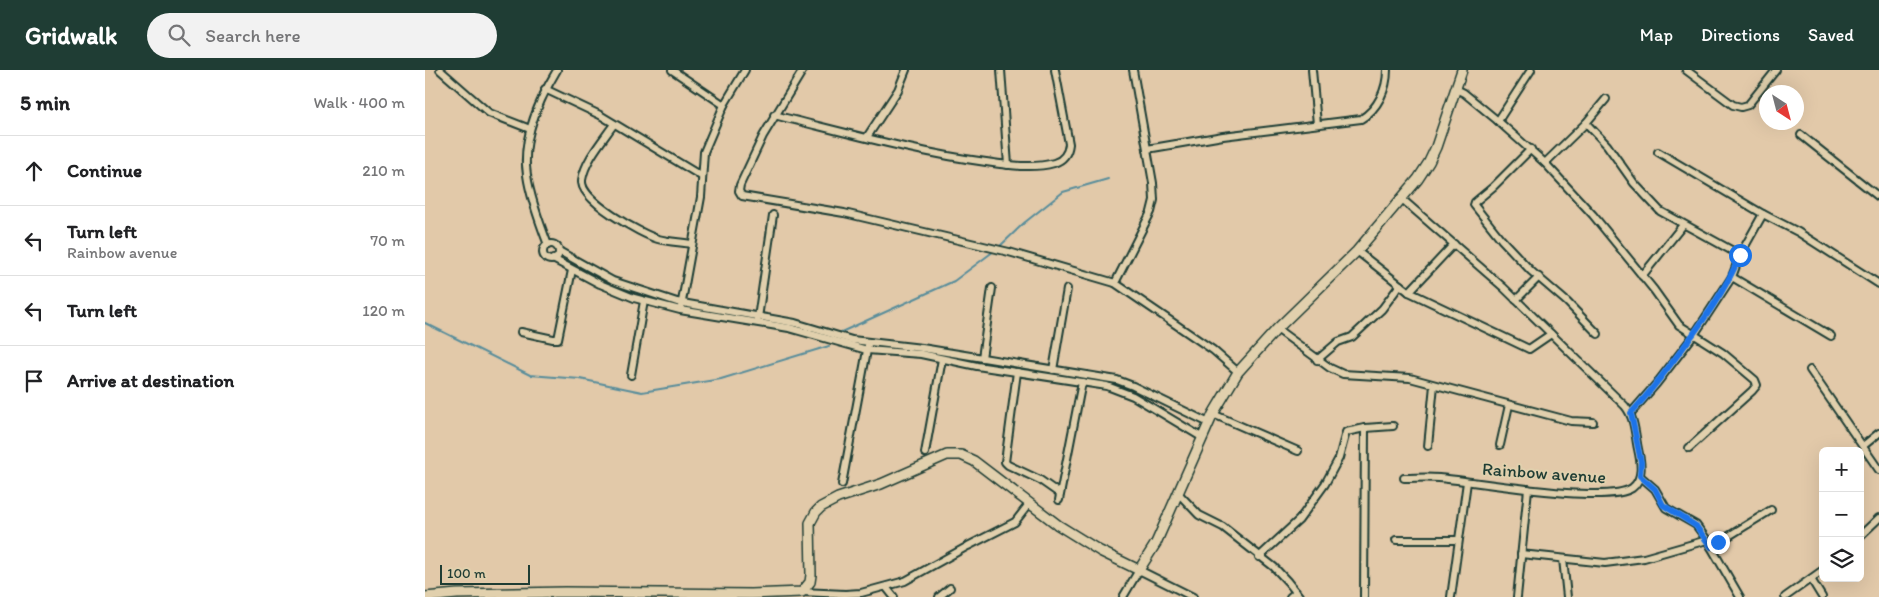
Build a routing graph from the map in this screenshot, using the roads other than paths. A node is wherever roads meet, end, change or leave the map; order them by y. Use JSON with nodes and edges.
{"nodes":[{"id":1,"x":557,"y":70,"type":"edge"},
{"id":2,"x":672,"y":70,"type":"edge"},
{"id":3,"x":745,"y":70,"type":"edge"},
{"id":4,"x":803,"y":70,"type":"edge"},
{"id":5,"x":906,"y":70,"type":"edge"},
{"id":6,"x":1001,"y":70,"type":"edge"},
{"id":7,"x":1055,"y":70,"type":"edge"},
{"id":8,"x":1134,"y":70,"type":"edge"},
{"id":9,"x":1312,"y":70,"type":"edge"},
{"id":10,"x":1387,"y":70,"type":"edge"},
{"id":11,"x":1462,"y":70,"type":"edge"},
{"id":12,"x":1531,"y":70,"type":"edge"},
{"id":13,"x":1687,"y":70,"type":"edge"},
{"id":14,"x":1776,"y":70,"type":"edge"},
{"id":15,"x":444,"y":71,"type":"edge"},
{"id":16,"x":545,"y":89,"type":"junction"},
{"id":17,"x":1456,"y":89,"type":"junction"},
{"id":18,"x":1606,"y":98,"type":"dead end"},
{"id":19,"x":724,"y":105,"type":"junction"},
{"id":20,"x":774,"y":115,"type":"junction"},
{"id":21,"x":1498,"y":121,"type":"junction"},
{"id":22,"x":1586,"y":123,"type":"junction"},
{"id":23,"x":614,"y":124,"type":"junction"},
{"id":24,"x":1317,"y":124,"type":"junction"},
{"id":25,"x":531,"y":129,"type":"junction"},
{"id":26,"x":1801,"y":135,"type":"dead end"},
{"id":27,"x":867,"y":137,"type":"junction"},
{"id":28,"x":1147,"y":149,"type":"junction"},
{"id":29,"x":1531,"y":149,"type":"junction"},
{"id":30,"x":1658,"y":152,"type":"dead end"},
{"id":31,"x":1545,"y":163,"type":"junction"},
{"id":32,"x":1008,"y":165,"type":"junction"},
{"id":33,"x":701,"y":176,"type":"junction"},
{"id":34,"x":1879,"y":197,"type":"edge"},
{"id":35,"x":1402,"y":199,"type":"junction"},
{"id":36,"x":1763,"y":214,"type":"junction"},
{"id":37,"x":773,"y":215,"type":"dead end"},
{"id":38,"x":1683,"y":226,"type":"junction"},
{"id":39,"x":692,"y":244,"type":"junction"},
{"id":40,"x":1454,"y":244,"type":"junction"},
{"id":41,"x":548,"y":245,"type":"junction"},
{"id":42,"x":559,"y":250,"type":"junction"},
{"id":43,"x":1357,"y":251,"type":"junction"},
{"id":44,"x":1740,"y":255,"type":"junction"},
{"id":45,"x":553,"y":260,"type":"junction"},
{"id":46,"x":572,"y":270,"type":"junction"},
{"id":47,"x":1642,"y":276,"type":"junction"},
{"id":48,"x":1539,"y":277,"type":"junction"},
{"id":49,"x":1731,"y":277,"type":"junction"},
{"id":50,"x":1115,"y":283,"type":"junction"},
{"id":51,"x":1879,"y":284,"type":"edge"},
{"id":52,"x":1400,"y":285,"type":"junction"},
{"id":53,"x":992,"y":288,"type":"dead end"},
{"id":54,"x":1067,"y":289,"type":"dead end"},
{"id":55,"x":1409,"y":292,"type":"junction"},
{"id":56,"x":1516,"y":300,"type":"junction"},
{"id":57,"x":644,"y":301,"type":"junction"},
{"id":58,"x":682,"y":303,"type":"junction"},
{"id":59,"x":681,"y":310,"type":"junction"},
{"id":60,"x":758,"y":316,"type":"junction"},
{"id":61,"x":757,"y":324,"type":"junction"},
{"id":62,"x":1277,"y":329,"type":"junction"},
{"id":63,"x":521,"y":332,"type":"dead end"},
{"id":64,"x":1551,"y":334,"type":"junction"},
{"id":65,"x":1598,"y":334,"type":"dead end"},
{"id":66,"x":1694,"y":335,"type":"junction"},
{"id":67,"x":1831,"y":336,"type":"dead end"},
{"id":68,"x":869,"y":342,"type":"junction"},
{"id":69,"x":867,"y":350,"type":"junction"},
{"id":70,"x":982,"y":358,"type":"junction"},
{"id":71,"x":942,"y":359,"type":"junction"},
{"id":72,"x":1317,"y":360,"type":"junction"},
{"id":73,"x":1053,"y":370,"type":"junction"},
{"id":74,"x":1810,"y":370,"type":"dead end"},
{"id":75,"x":1017,"y":372,"type":"junction"},
{"id":76,"x":1238,"y":372,"type":"junction"},
{"id":77,"x":631,"y":375,"type":"dead end"},
{"id":78,"x":1082,"y":382,"type":"junction"},
{"id":79,"x":1433,"y":385,"type":"junction"},
{"id":80,"x":1509,"y":405,"type":"junction"},
{"id":81,"x":1631,"y":413,"type":"junction"},
{"id":82,"x":1213,"y":414,"type":"junction"},
{"id":83,"x":1593,"y":422,"type":"dead end"},
{"id":84,"x":1209,"y":423,"type":"junction"},
{"id":85,"x":1393,"y":426,"type":"dead end"},
{"id":86,"x":1365,"y":428,"type":"junction"},
{"id":87,"x":1879,"y":433,"type":"edge"},
{"id":88,"x":1203,"y":438,"type":"junction"},
{"id":89,"x":1500,"y":445,"type":"dead end"},
{"id":90,"x":1428,"y":446,"type":"dead end"},
{"id":91,"x":1863,"y":446,"type":"junction"},
{"id":92,"x":1689,"y":448,"type":"dead end"},
{"id":93,"x":1298,"y":452,"type":"dead end"},
{"id":94,"x":925,"y":453,"type":"dead end"},
{"id":95,"x":1879,"y":470,"type":"edge"},
{"id":96,"x":1640,"y":476,"type":"junction"},
{"id":97,"x":1404,"y":478,"type":"dead end"},
{"id":98,"x":1467,"y":482,"type":"junction"},
{"id":99,"x":842,"y":484,"type":"dead end"},
{"id":100,"x":1528,"y":489,"type":"junction"},
{"id":101,"x":1179,"y":494,"type":"junction"},
{"id":102,"x":1029,"y":504,"type":"junction"},
{"id":103,"x":1771,"y":510,"type":"dead end"},
{"id":104,"x":1879,"y":518,"type":"edge"},
{"id":105,"x":1864,"y":532,"type":"edge"},
{"id":106,"x":1396,"y":540,"type":"dead end"},
{"id":107,"x":1458,"y":540,"type":"junction"},
{"id":108,"x":1709,"y":543,"type":"junction"},
{"id":109,"x":1521,"y":554,"type":"junction"},
{"id":110,"x":1259,"y":557,"type":"junction"},
{"id":111,"x":1563,"y":559,"type":"junction"},
{"id":112,"x":1139,"y":570,"type":"junction"},
{"id":113,"x":1819,"y":573,"type":"edge"},
{"id":114,"x":1811,"y":579,"type":"junction"},
{"id":115,"x":886,"y":587,"type":"junction"},
{"id":116,"x":950,"y":588,"type":"dead end"},
{"id":117,"x":802,"y":592,"type":"junction"},
{"id":118,"x":655,"y":595,"type":"edge"},
{"id":119,"x":689,"y":595,"type":"edge"},
{"id":120,"x":1298,"y":595,"type":"edge"},
{"id":121,"x":425,"y":596,"type":"edge"},
{"id":122,"x":458,"y":596,"type":"edge"},
{"id":123,"x":894,"y":597,"type":"edge"},
{"id":124,"x":939,"y":597,"type":"edge"},
{"id":125,"x":1123,"y":597,"type":"edge"},
{"id":126,"x":1193,"y":597,"type":"edge"},
{"id":127,"x":1290,"y":597,"type":"edge"},
{"id":128,"x":1364,"y":597,"type":"edge"},
{"id":129,"x":1451,"y":597,"type":"edge"},
{"id":130,"x":1517,"y":597,"type":"edge"},
{"id":131,"x":1567,"y":597,"type":"edge"},
{"id":132,"x":1740,"y":597,"type":"edge"},
{"id":133,"x":1785,"y":597,"type":"edge"},
{"id":134,"x":1822,"y":597,"type":"edge"}],
"edges":[{"from":1,"to":16,"type":"street"},
{"from":2,"to":19,"type":"street"},
{"from":3,"to":19,"type":"street"},
{"from":4,"to":20,"type":"street"},
{"from":5,"to":27,"type":"street"},
{"from":6,"to":32,"type":"street"},
{"from":7,"to":32,"type":"street"},
{"from":8,"to":28,"type":"street"},
{"from":9,"to":24,"type":"street"},
{"from":10,"to":24,"type":"street"},
{"from":11,"to":17,"type":"street"},
{"from":12,"to":21,"type":"street"},
{"from":13,"to":14,"type":"street"},
{"from":15,"to":25,"type":"street"},
{"from":16,"to":23,"type":"street"},
{"from":16,"to":25,"type":"street"},
{"from":17,"to":21,"type":"street"},
{"from":17,"to":35,"type":"street"},
{"from":18,"to":22,"type":"street"},
{"from":19,"to":33,"type":"street"},
{"from":20,"to":27,"type":"street"},
{"from":20,"to":50,"type":"street"},
{"from":21,"to":29,"type":"street"},
{"from":22,"to":31,"type":"street"},
{"from":22,"to":38,"type":"street"},
{"from":23,"to":33,"type":"street"},
{"from":23,"to":39,"type":"street"},
{"from":24,"to":28,"type":"street"},
{"from":25,"to":41,"type":"street"},
{"from":26,"to":34,"type":"street"},
{"from":27,"to":32,"type":"street"},
{"from":28,"to":50,"type":"street"},
{"from":29,"to":31,"type":"street"},
{"from":29,"to":48,"type":"street"},
{"from":30,"to":36,"type":"street"},
{"from":31,"to":47,"type":"street"},
{"from":33,"to":39,"type":"street"},
{"from":35,"to":40,"type":"street"},
{"from":35,"to":43,"type":"street"},
{"from":36,"to":44,"type":"street"},
{"from":36,"to":51,"type":"street"},
{"from":37,"to":60,"type":"street"},
{"from":38,"to":44,"type":"street"},
{"from":38,"to":47,"type":"street"},
{"from":39,"to":58,"type":"street"},
{"from":40,"to":55,"type":"street"},
{"from":40,"to":56,"type":"street"},
{"from":41,"to":42,"type":"street"},
{"from":41,"to":45,"type":"street"},
{"from":42,"to":45,"type":"street"},
{"from":42,"to":58,"type":"street"},
{"from":43,"to":52,"type":"street"},
{"from":43,"to":62,"type":"street"},
{"from":44,"to":49,"type":"street"},
{"from":45,"to":46,"type":"street"},
{"from":46,"to":57,"type":"street"},
{"from":46,"to":63,"type":"street"},
{"from":47,"to":66,"type":"street"},
{"from":48,"to":56,"type":"street"},
{"from":48,"to":65,"type":"street"},
{"from":49,"to":66,"type":"street"},
{"from":49,"to":67,"type":"street"},
{"from":50,"to":76,"type":"street"},
{"from":52,"to":55,"type":"street"},
{"from":52,"to":72,"type":"street"},
{"from":53,"to":70,"type":"street"},
{"from":54,"to":73,"type":"street"},
{"from":55,"to":64,"type":"street"},
{"from":56,"to":64,"type":"street"},
{"from":57,"to":59,"type":"street"},
{"from":57,"to":77,"type":"street"},
{"from":58,"to":59,"type":"street"},
{"from":58,"to":60,"type":"street"},
{"from":59,"to":61,"type":"street"},
{"from":60,"to":61,"type":"street"},
{"from":60,"to":68,"type":"street"},
{"from":61,"to":69,"type":"street"},
{"from":62,"to":72,"type":"street"},
{"from":62,"to":76,"type":"street"},
{"from":64,"to":81,"type":"street"},
{"from":66,"to":81,"type":"street"},
{"from":66,"to":92,"type":"street"},
{"from":68,"to":69,"type":"street"},
{"from":68,"to":70,"type":"street"},
{"from":69,"to":71,"type":"street"},
{"from":69,"to":99,"type":"street"},
{"from":70,"to":73,"type":"street"},
{"from":71,"to":75,"type":"street"},
{"from":71,"to":94,"type":"street"},
{"from":72,"to":79,"type":"street"},
{"from":73,"to":84,"type":"street"},
{"from":74,"to":91,"type":"street"},
{"from":75,"to":78,"type":"street"},
{"from":75,"to":78,"type":"street"},
{"from":76,"to":82,"type":"street"},
{"from":78,"to":88,"type":"street"},
{"from":79,"to":80,"type":"street"},
{"from":79,"to":90,"type":"street"},
{"from":80,"to":83,"type":"street"},
{"from":80,"to":89,"type":"street"},
{"from":81,"to":96,"type":"street"},
{"from":82,"to":84,"type":"street"},
{"from":82,"to":93,"type":"street"},
{"from":84,"to":88,"type":"street"},
{"from":85,"to":86,"type":"street"},
{"from":86,"to":110,"type":"street"},
{"from":86,"to":128,"type":"street"},
{"from":87,"to":91,"type":"street"},
{"from":88,"to":101,"type":"street"},
{"from":91,"to":95,"type":"street"},
{"from":96,"to":100,"type":"street","name":"Rainbow avenue"},
{"from":96,"to":108,"type":"street"},
{"from":97,"to":98,"type":"street","name":"Rainbow avenue"},
{"from":98,"to":100,"type":"street","name":"Rainbow avenue"},
{"from":98,"to":107,"type":"street"},
{"from":100,"to":109,"type":"street"},
{"from":101,"to":110,"type":"street"},
{"from":101,"to":112,"type":"street"},
{"from":102,"to":112,"type":"street"},
{"from":102,"to":115,"type":"street"},
{"from":102,"to":117,"type":"street"},
{"from":103,"to":108,"type":"street"},
{"from":104,"to":105,"type":"street"},
{"from":106,"to":107,"type":"street"},
{"from":107,"to":129,"type":"street"},
{"from":108,"to":111,"type":"street"},
{"from":108,"to":132,"type":"street"},
{"from":109,"to":111,"type":"street"},
{"from":109,"to":130,"type":"street"},
{"from":110,"to":120,"type":"street"},
{"from":111,"to":131,"type":"street"},
{"from":112,"to":125,"type":"street"},
{"from":112,"to":126,"type":"street"},
{"from":113,"to":114,"type":"street"},
{"from":114,"to":133,"type":"street"},
{"from":114,"to":134,"type":"street"},
{"from":115,"to":117,"type":"street"},
{"from":115,"to":123,"type":"street"},
{"from":116,"to":124,"type":"street"},
{"from":117,"to":119,"type":"street"},
{"from":118,"to":119,"type":"street"},
{"from":118,"to":122,"type":"street"},
{"from":120,"to":127,"type":"street"},
{"from":121,"to":122,"type":"street"}]}
